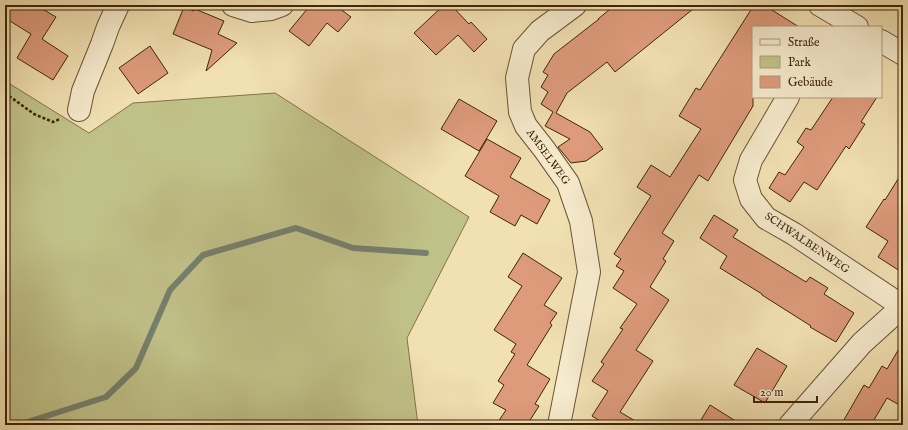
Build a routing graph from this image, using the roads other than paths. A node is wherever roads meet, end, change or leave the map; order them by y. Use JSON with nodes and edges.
{"nodes":[{"id":1,"x":118,"y":5,"type":"edge"},
{"id":2,"x":233,"y":5,"type":"edge"},
{"id":3,"x":282,"y":5,"type":"edge"},
{"id":4,"x":575,"y":5,"type":"edge"},
{"id":5,"x":820,"y":5,"type":"edge"},
{"id":6,"x":836,"y":22,"type":"edge"},
{"id":7,"x":853,"y":26,"type":"edge"},
{"id":8,"x":882,"y":42,"type":"edge"},
{"id":9,"x":903,"y":54,"type":"edge"},
{"id":10,"x":787,"y":98,"type":"edge"},
{"id":11,"x":79,"y":110,"type":"road end"},
{"id":12,"x":903,"y":306,"type":"edge"},
{"id":13,"x":559,"y":425,"type":"edge"},
{"id":14,"x":790,"y":425,"type":"edge"}],
"edges":[{"from":1,"to":11,"type":"street"},
{"from":2,"to":3,"type":"street"},
{"from":4,"to":13,"type":"street","name":"AMSELWEG"},
{"from":5,"to":6,"type":"street"},
{"from":6,"to":7,"type":"street"},
{"from":8,"to":9,"type":"street"},
{"from":10,"to":12,"type":"street","name":"SCHWALBENWEG"},
{"from":12,"to":14,"type":"street"}]}
